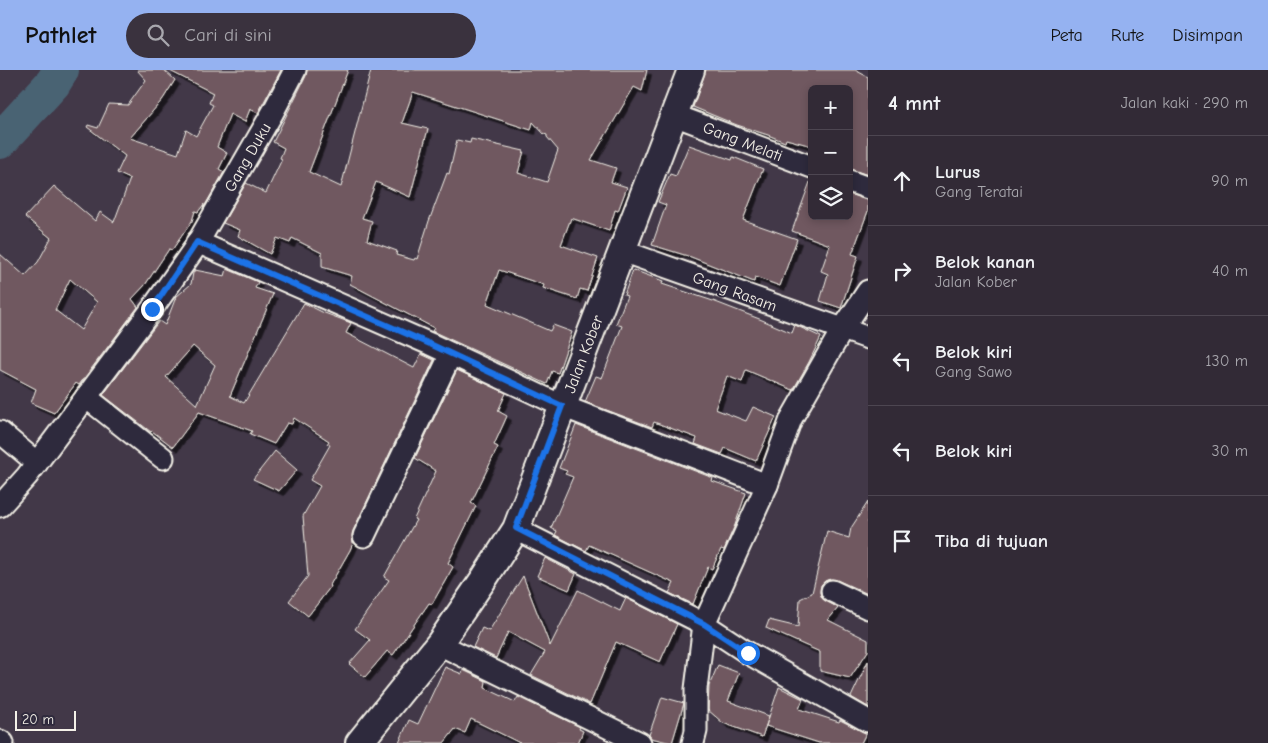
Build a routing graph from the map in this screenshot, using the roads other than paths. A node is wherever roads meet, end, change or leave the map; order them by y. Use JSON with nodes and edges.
{"nodes":[{"id":1,"x":295,"y":70,"type":"edge"},
{"id":2,"x":691,"y":70,"type":"edge"},
{"id":3,"x":674,"y":115,"type":"junction"},
{"id":4,"x":808,"y":165,"type":"edge"},
{"id":5,"x":853,"y":182,"type":"edge"},
{"id":6,"x":868,"y":188,"type":"edge"},
{"id":7,"x":197,"y":242,"type":"junction"},
{"id":8,"x":622,"y":252,"type":"junction"},
{"id":9,"x":868,"y":291,"type":"edge"},
{"id":10,"x":854,"y":333,"type":"edge"},
{"id":11,"x":451,"y":354,"type":"junction"},
{"id":12,"x":86,"y":397,"type":"junction"},
{"id":13,"x":562,"y":406,"type":"junction"},
{"id":14,"x":0,"y":432,"type":"edge"},
{"id":15,"x":163,"y":458,"type":"dead end"},
{"id":16,"x":37,"y":463,"type":"junction"},
{"id":17,"x":767,"y":485,"type":"junction"},
{"id":18,"x":0,"y":506,"type":"edge"},
{"id":19,"x":516,"y":528,"type":"junction"},
{"id":20,"x":364,"y":536,"type":"dead end"},
{"id":21,"x":832,"y":591,"type":"dead end"},
{"id":22,"x":868,"y":608,"type":"edge"},
{"id":23,"x":704,"y":624,"type":"junction"},
{"id":24,"x":439,"y":644,"type":"junction"},
{"id":25,"x":868,"y":721,"type":"edge"},
{"id":26,"x":359,"y":743,"type":"edge"},
{"id":27,"x":640,"y":743,"type":"edge"},
{"id":28,"x":693,"y":743,"type":"edge"}],
"edges":[{"from":1,"to":7,"type":"street","name":"Gang Duku"},
{"from":2,"to":3,"type":"street","name":"Jalan Kober"},
{"from":3,"to":4,"type":"street","name":"Gang Melati"},
{"from":3,"to":8,"type":"street","name":"Jalan Kober"},
{"from":5,"to":6,"type":"street"},
{"from":7,"to":11,"type":"street"},
{"from":7,"to":12,"type":"street","name":"Gang Duku"},
{"from":8,"to":10,"type":"street","name":"Gang Rasam"},
{"from":8,"to":13,"type":"street","name":"Jalan Kober"},
{"from":9,"to":10,"type":"street"},
{"from":10,"to":17,"type":"street"},
{"from":11,"to":13,"type":"street"},
{"from":11,"to":20,"type":"street"},
{"from":12,"to":15,"type":"street"},
{"from":12,"to":16,"type":"street","name":"Gang Duku"},
{"from":13,"to":17,"type":"street"},
{"from":13,"to":19,"type":"street","name":"Jalan Kober"},
{"from":14,"to":16,"type":"street"},
{"from":16,"to":18,"type":"street","name":"Gang Duku"},
{"from":17,"to":23,"type":"street"},
{"from":19,"to":23,"type":"street"},
{"from":19,"to":24,"type":"street","name":"Jalan Kober"},
{"from":21,"to":22,"type":"street"},
{"from":23,"to":25,"type":"street"},
{"from":23,"to":28,"type":"street"},
{"from":24,"to":26,"type":"street","name":"Jalan Kober"},
{"from":24,"to":27,"type":"street"}]}
